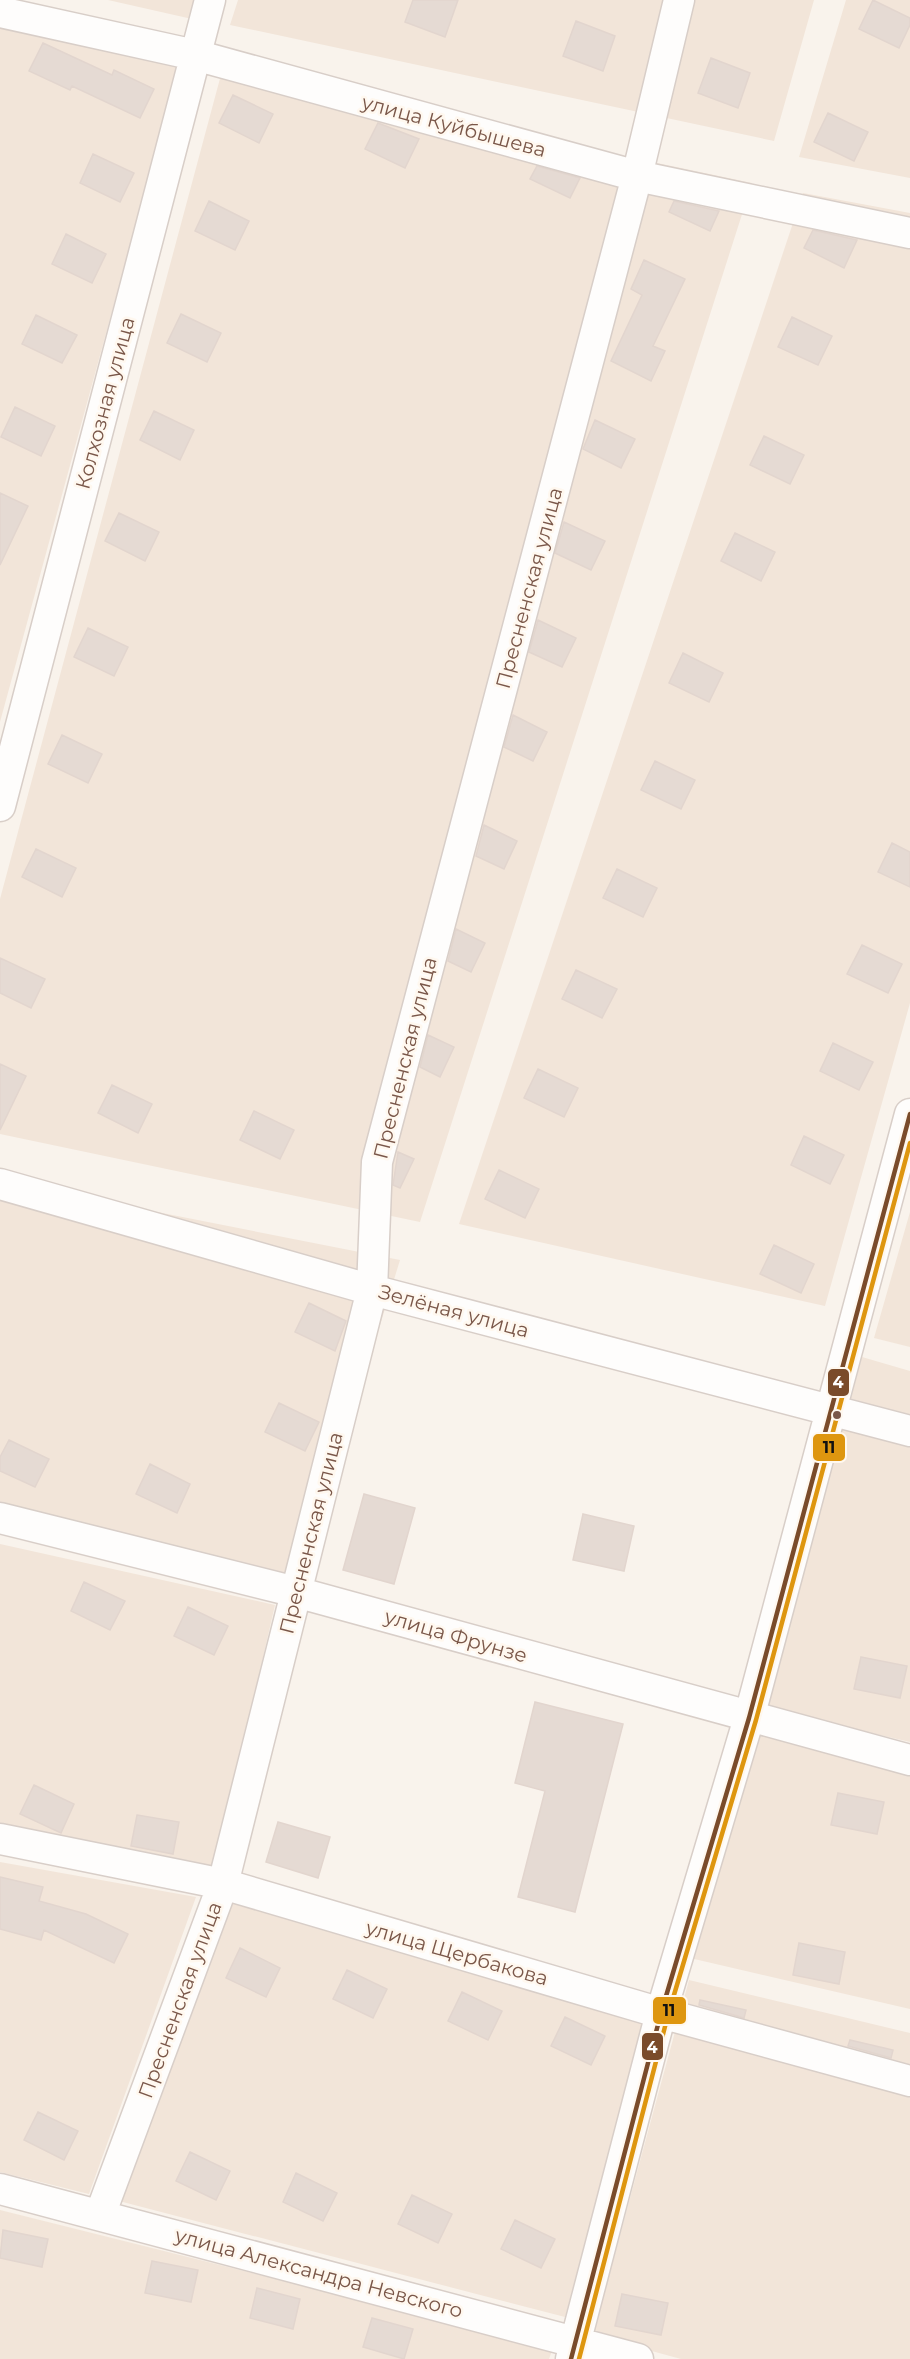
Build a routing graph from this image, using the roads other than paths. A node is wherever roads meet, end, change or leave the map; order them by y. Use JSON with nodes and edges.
{"nodes":[{"id":1,"x":210,"y":0,"type":"edge"},
{"id":2,"x":679,"y":0,"type":"edge"},
{"id":3,"x":0,"y":12,"type":"edge"},
{"id":4,"x":195,"y":56,"type":"junction"},
{"id":5,"x":637,"y":176,"type":"junction"},
{"id":6,"x":910,"y":233,"type":"edge"},
{"id":7,"x":0,"y":806,"type":"edge"},
{"id":8,"x":910,"y":1114,"type":"edge"},
{"id":9,"x":0,"y":1184,"type":"edge"},
{"id":10,"x":372,"y":1290,"type":"junction"},
{"id":11,"x":831,"y":1412,"type":"junction"},
{"id":12,"x":910,"y":1431,"type":"edge"},
{"id":13,"x":0,"y":1518,"type":"edge"},
{"id":14,"x":296,"y":1592,"type":"junction"},
{"id":15,"x":749,"y":1718,"type":"junction"},
{"id":16,"x":910,"y":1760,"type":"edge"},
{"id":17,"x":0,"y":1839,"type":"edge"},
{"id":18,"x":223,"y":1884,"type":"junction"},
{"id":19,"x":661,"y":2013,"type":"junction"},
{"id":20,"x":910,"y":2081,"type":"edge"},
{"id":21,"x":0,"y":2189,"type":"edge"},
{"id":22,"x":100,"y":2215,"type":"junction"},
{"id":23,"x":574,"y":2350,"type":"edge"},
{"id":24,"x":638,"y":2359,"type":"edge"}],
"edges":[{"from":1,"to":4,"type":"street","name":"Колхозная улица"},
{"from":2,"to":5,"type":"street","name":"Пресненская улица"},
{"from":3,"to":4,"type":"street","name":"улица Куйбышева"},
{"from":4,"to":5,"type":"street","name":"улица Куйбышева"},
{"from":4,"to":7,"type":"street","name":"Колхозная улица"},
{"from":5,"to":6,"type":"street","name":"улица Куйбышева"},
{"from":5,"to":10,"type":"street","name":"Пресненская улица"},
{"from":8,"to":11,"type":"street"},
{"from":9,"to":10,"type":"street","name":"Зелёная улица"},
{"from":10,"to":11,"type":"street","name":"Зелёная улица"},
{"from":10,"to":14,"type":"street","name":"Пресненская улица"},
{"from":11,"to":12,"type":"street","name":"Зелёная улица"},
{"from":11,"to":15,"type":"street"},
{"from":13,"to":14,"type":"street","name":"улица Фрунзе"},
{"from":14,"to":15,"type":"street","name":"улица Фрунзе"},
{"from":14,"to":18,"type":"street","name":"Пресненская улица"},
{"from":15,"to":16,"type":"street","name":"улица Фрунзе"},
{"from":15,"to":19,"type":"street"},
{"from":17,"to":18,"type":"street","name":"улица Щербакова"},
{"from":18,"to":19,"type":"street","name":"улица Щербакова"},
{"from":18,"to":22,"type":"street","name":"Пресненская улица"},
{"from":19,"to":20,"type":"street","name":"улица Щербакова"},
{"from":19,"to":23,"type":"street"},
{"from":21,"to":22,"type":"street","name":"улица Александра Невского"},
{"from":22,"to":23,"type":"street","name":"улица Александра Невского"},
{"from":23,"to":24,"type":"street","name":"улица Александра Невского"}]}
